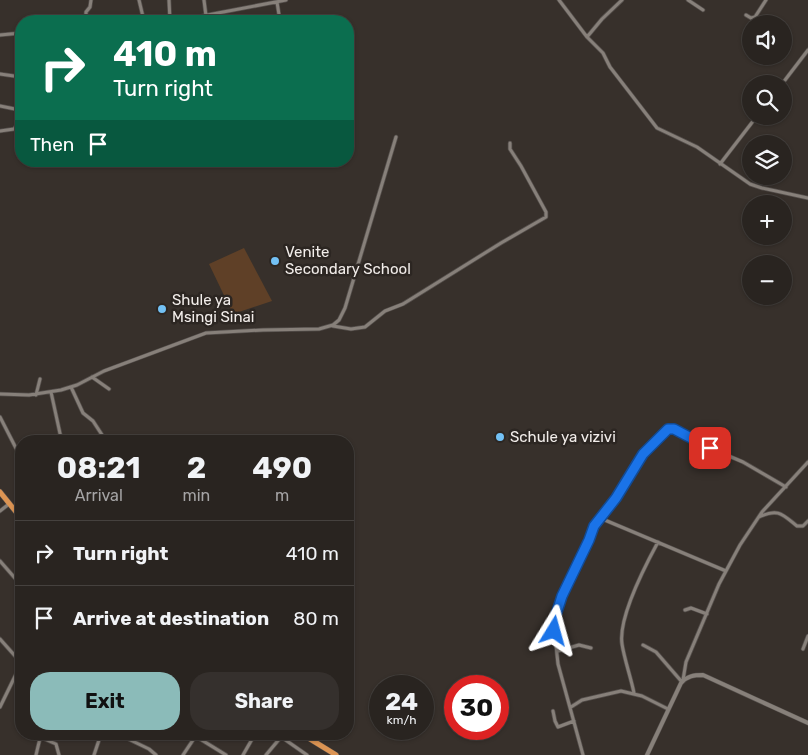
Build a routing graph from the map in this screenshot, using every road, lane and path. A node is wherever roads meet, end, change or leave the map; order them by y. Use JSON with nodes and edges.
{"nodes":[{"id":1,"x":90,"y":0,"type":"edge"},
{"id":2,"x":139,"y":0,"type":"edge"},
{"id":3,"x":169,"y":0,"type":"edge"},
{"id":4,"x":204,"y":0,"type":"edge"},
{"id":5,"x":286,"y":0,"type":"edge"},
{"id":6,"x":558,"y":0,"type":"edge"},
{"id":7,"x":622,"y":0,"type":"edge"},
{"id":8,"x":688,"y":0,"type":"edge"},
{"id":9,"x":766,"y":0,"type":"edge"},
{"id":10,"x":276,"y":2,"type":"junction"},
{"id":11,"x":703,"y":10,"type":"dead end"},
{"id":12,"x":86,"y":15,"type":"edge"},
{"id":13,"x":143,"y":15,"type":"edge"},
{"id":14,"x":170,"y":15,"type":"edge"},
{"id":15,"x":206,"y":15,"type":"edge"},
{"id":16,"x":211,"y":15,"type":"edge"},
{"id":17,"x":279,"y":15,"type":"edge"},
{"id":18,"x":756,"y":15,"type":"edge"},
{"id":19,"x":15,"y":34,"type":"edge"},
{"id":20,"x":0,"y":35,"type":"edge"},
{"id":21,"x":586,"y":37,"type":"junction"},
{"id":22,"x":808,"y":50,"type":"edge"},
{"id":23,"x":0,"y":74,"type":"edge"},
{"id":24,"x":789,"y":75,"type":"edge"},
{"id":25,"x":15,"y":76,"type":"edge"},
{"id":26,"x":0,"y":106,"type":"edge"},
{"id":27,"x":15,"y":109,"type":"edge"},
{"id":28,"x":749,"y":125,"type":"edge"},
{"id":29,"x":14,"y":129,"type":"edge"},
{"id":30,"x":0,"y":131,"type":"edge"},
{"id":31,"x":396,"y":137,"type":"dead end"},
{"id":32,"x":510,"y":142,"type":"dead end"},
{"id":33,"x":720,"y":164,"type":"junction"},
{"id":34,"x":808,"y":198,"type":"edge"},
{"id":35,"x":333,"y":325,"type":"junction"},
{"id":36,"x":92,"y":377,"type":"junction"},
{"id":37,"x":40,"y":379,"type":"dead end"},
{"id":38,"x":71,"y":387,"type":"junction"},
{"id":39,"x":109,"y":389,"type":"dead end"},
{"id":40,"x":51,"y":392,"type":"junction"},
{"id":41,"x":0,"y":394,"type":"edge"},
{"id":42,"x":36,"y":395,"type":"junction"},
{"id":43,"x":0,"y":417,"type":"edge"},
{"id":44,"x":60,"y":435,"type":"edge"},
{"id":45,"x":102,"y":435,"type":"edge"},
{"id":46,"x":15,"y":446,"type":"edge"},
{"id":47,"x":808,"y":462,"type":"edge"},
{"id":48,"x":786,"y":487,"type":"junction"},
{"id":49,"x":0,"y":492,"type":"edge"},
{"id":50,"x":9,"y":504,"type":"junction"},
{"id":51,"x":0,"y":511,"type":"edge"},
{"id":52,"x":15,"y":511,"type":"edge"},
{"id":53,"x":600,"y":518,"type":"junction"},
{"id":54,"x":758,"y":518,"type":"junction"},
{"id":55,"x":808,"y":521,"type":"edge"},
{"id":56,"x":658,"y":542,"type":"junction"},
{"id":57,"x":0,"y":562,"type":"edge"},
{"id":58,"x":726,"y":571,"type":"junction"},
{"id":59,"x":15,"y":578,"type":"edge"},
{"id":60,"x":685,"y":610,"type":"dead end"},
{"id":61,"x":706,"y":614,"type":"junction"},
{"id":62,"x":808,"y":636,"type":"edge"},
{"id":63,"x":0,"y":639,"type":"edge"},
{"id":64,"x":643,"y":645,"type":"dead end"},
{"id":65,"x":591,"y":648,"type":"dead end"},
{"id":66,"x":803,"y":649,"type":"dead end"},
{"id":67,"x":558,"y":651,"type":"junction"},
{"id":68,"x":15,"y":656,"type":"edge"},
{"id":69,"x":15,"y":677,"type":"edge"},
{"id":70,"x":682,"y":681,"type":"junction"},
{"id":71,"x":634,"y":693,"type":"junction"},
{"id":72,"x":0,"y":707,"type":"edge"},
{"id":73,"x":571,"y":707,"type":"junction"},
{"id":74,"x":668,"y":709,"type":"junction"},
{"id":75,"x":553,"y":711,"type":"dead end"},
{"id":76,"x":574,"y":721,"type":"junction"},
{"id":77,"x":808,"y":723,"type":"edge"},
{"id":78,"x":40,"y":740,"type":"edge"},
{"id":79,"x":49,"y":740,"type":"edge"},
{"id":80,"x":99,"y":740,"type":"edge"},
{"id":81,"x":130,"y":740,"type":"edge"},
{"id":82,"x":191,"y":740,"type":"edge"},
{"id":83,"x":202,"y":740,"type":"edge"},
{"id":84,"x":252,"y":740,"type":"edge"},
{"id":85,"x":278,"y":740,"type":"edge"},
{"id":86,"x":285,"y":740,"type":"edge"},
{"id":87,"x":312,"y":740,"type":"edge"},
{"id":88,"x":36,"y":755,"type":"edge"},
{"id":89,"x":59,"y":755,"type":"edge"},
{"id":90,"x":94,"y":755,"type":"edge"},
{"id":91,"x":156,"y":755,"type":"edge"},
{"id":92,"x":183,"y":755,"type":"edge"},
{"id":93,"x":226,"y":755,"type":"edge"},
{"id":94,"x":243,"y":755,"type":"edge"},
{"id":95,"x":266,"y":755,"type":"edge"},
{"id":96,"x":307,"y":755,"type":"edge"},
{"id":97,"x":336,"y":755,"type":"edge"},
{"id":98,"x":583,"y":755,"type":"edge"},
{"id":99,"x":647,"y":755,"type":"edge"}],
"edges":[{"from":1,"to":12,"type":"street"},
{"from":2,"to":13,"type":"street"},
{"from":3,"to":14,"type":"street"},
{"from":4,"to":15,"type":"street"},
{"from":5,"to":10,"type":"street"},
{"from":6,"to":21,"type":"street"},
{"from":7,"to":21,"type":"street"},
{"from":8,"to":11,"type":"street"},
{"from":9,"to":18,"type":"street"},
{"from":10,"to":16,"type":"street"},
{"from":10,"to":17,"type":"street"},
{"from":19,"to":20,"type":"street"},
{"from":21,"to":33,"type":"street"},
{"from":22,"to":24,"type":"street"},
{"from":23,"to":25,"type":"street"},
{"from":26,"to":27,"type":"street"},
{"from":28,"to":33,"type":"street"},
{"from":29,"to":30,"type":"street"},
{"from":31,"to":35,"type":"street"},
{"from":32,"to":35,"type":"street"},
{"from":33,"to":34,"type":"street"},
{"from":35,"to":36,"type":"street"},
{"from":36,"to":38,"type":"street"},
{"from":36,"to":39,"type":"street"},
{"from":37,"to":42,"type":"street"},
{"from":38,"to":40,"type":"street"},
{"from":38,"to":45,"type":"street"},
{"from":40,"to":42,"type":"street"},
{"from":40,"to":44,"type":"street"},
{"from":41,"to":42,"type":"street"},
{"from":43,"to":46,"type":"street"},
{"from":47,"to":48,"type":"street"},
{"from":48,"to":53,"type":"street"},
{"from":48,"to":54,"type":"street"},
{"from":49,"to":50,"type":"highway"},
{"from":50,"to":51,"type":"street"},
{"from":50,"to":52,"type":"highway"},
{"from":53,"to":56,"type":"street"},
{"from":53,"to":67,"type":"street"},
{"from":54,"to":55,"type":"street"},
{"from":54,"to":58,"type":"street"},
{"from":56,"to":58,"type":"street"},
{"from":56,"to":71,"type":"street"},
{"from":57,"to":59,"type":"street"},
{"from":58,"to":61,"type":"street"},
{"from":60,"to":61,"type":"street"},
{"from":61,"to":70,"type":"street"},
{"from":62,"to":66,"type":"street"},
{"from":63,"to":68,"type":"street"},
{"from":64,"to":70,"type":"street"},
{"from":65,"to":67,"type":"street"},
{"from":67,"to":73,"type":"street"},
{"from":69,"to":72,"type":"street"},
{"from":70,"to":74,"type":"street"},
{"from":70,"to":77,"type":"street"},
{"from":71,"to":73,"type":"street"},
{"from":71,"to":74,"type":"street"},
{"from":73,"to":76,"type":"street"},
{"from":74,"to":99,"type":"street"},
{"from":75,"to":76,"type":"street"},
{"from":76,"to":98,"type":"street"},
{"from":78,"to":88,"type":"street"},
{"from":79,"to":89,"type":"street"},
{"from":80,"to":90,"type":"street"},
{"from":81,"to":91,"type":"street"},
{"from":82,"to":92,"type":"street"},
{"from":83,"to":93,"type":"street"},
{"from":84,"to":94,"type":"street"},
{"from":85,"to":95,"type":"street"},
{"from":86,"to":96,"type":"street"},
{"from":87,"to":97,"type":"highway"}]}
